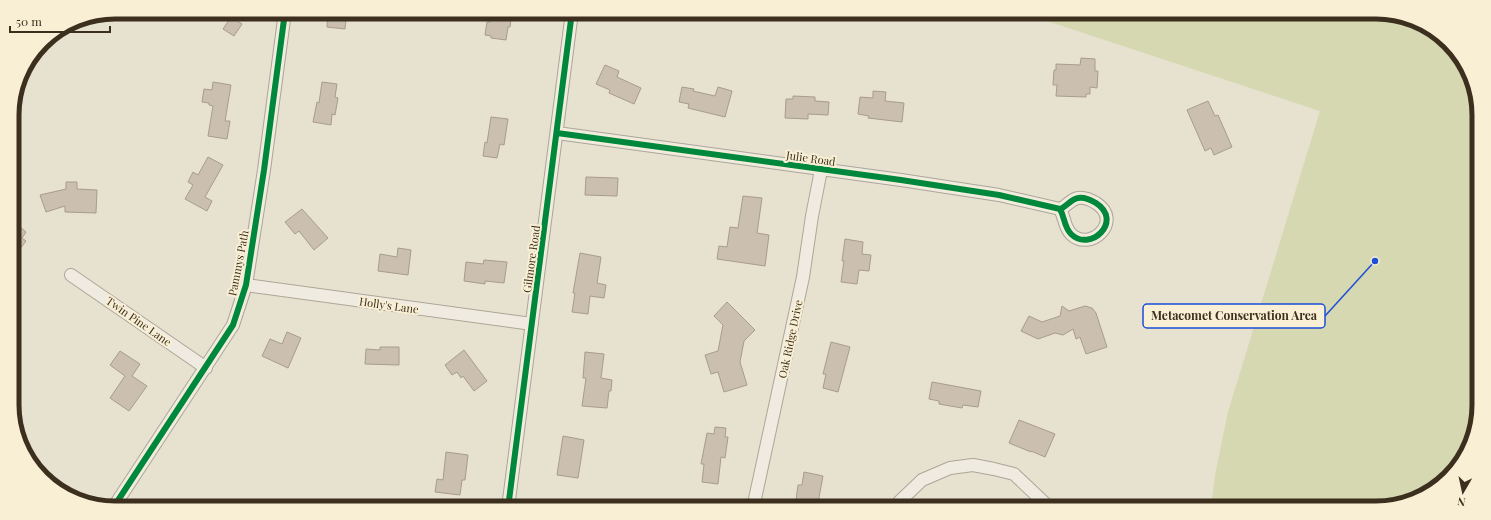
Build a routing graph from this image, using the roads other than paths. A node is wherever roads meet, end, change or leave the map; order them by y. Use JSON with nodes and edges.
{"nodes":[{"id":1,"x":284,"y":19,"type":"edge"},
{"id":2,"x":571,"y":19,"type":"edge"},
{"id":3,"x":557,"y":133,"type":"junction"},
{"id":4,"x":821,"y":170,"type":"junction"},
{"id":5,"x":1060,"y":209,"type":"dead end"},
{"id":6,"x":71,"y":275,"type":"dead end"},
{"id":7,"x":246,"y":285,"type":"junction"},
{"id":8,"x":532,"y":324,"type":"junction"},
{"id":9,"x":206,"y":368,"type":"junction"},
{"id":10,"x":118,"y":501,"type":"edge"},
{"id":11,"x":509,"y":501,"type":"edge"},
{"id":12,"x":755,"y":501,"type":"edge"},
{"id":13,"x":900,"y":501,"type":"edge"},
{"id":14,"x":1043,"y":501,"type":"edge"}],
"edges":[{"from":1,"to":7,"type":"street","name":"Pammys Path"},
{"from":2,"to":3,"type":"street","name":"Gilmore Road"},
{"from":3,"to":4,"type":"street","name":"Julie Road"},
{"from":3,"to":8,"type":"street","name":"Gilmore Road"},
{"from":4,"to":5,"type":"street","name":"Julie Road"},
{"from":4,"to":12,"type":"street","name":"Oak Ridge Drive"},
{"from":6,"to":9,"type":"street","name":"Twin Pine Lane"},
{"from":7,"to":8,"type":"street","name":"Holly's Lane"},
{"from":7,"to":9,"type":"street","name":"Pammys Path"},
{"from":8,"to":11,"type":"street","name":"Gilmore Road"},
{"from":9,"to":10,"type":"street","name":"Pammys Path"},
{"from":13,"to":14,"type":"street"}]}
